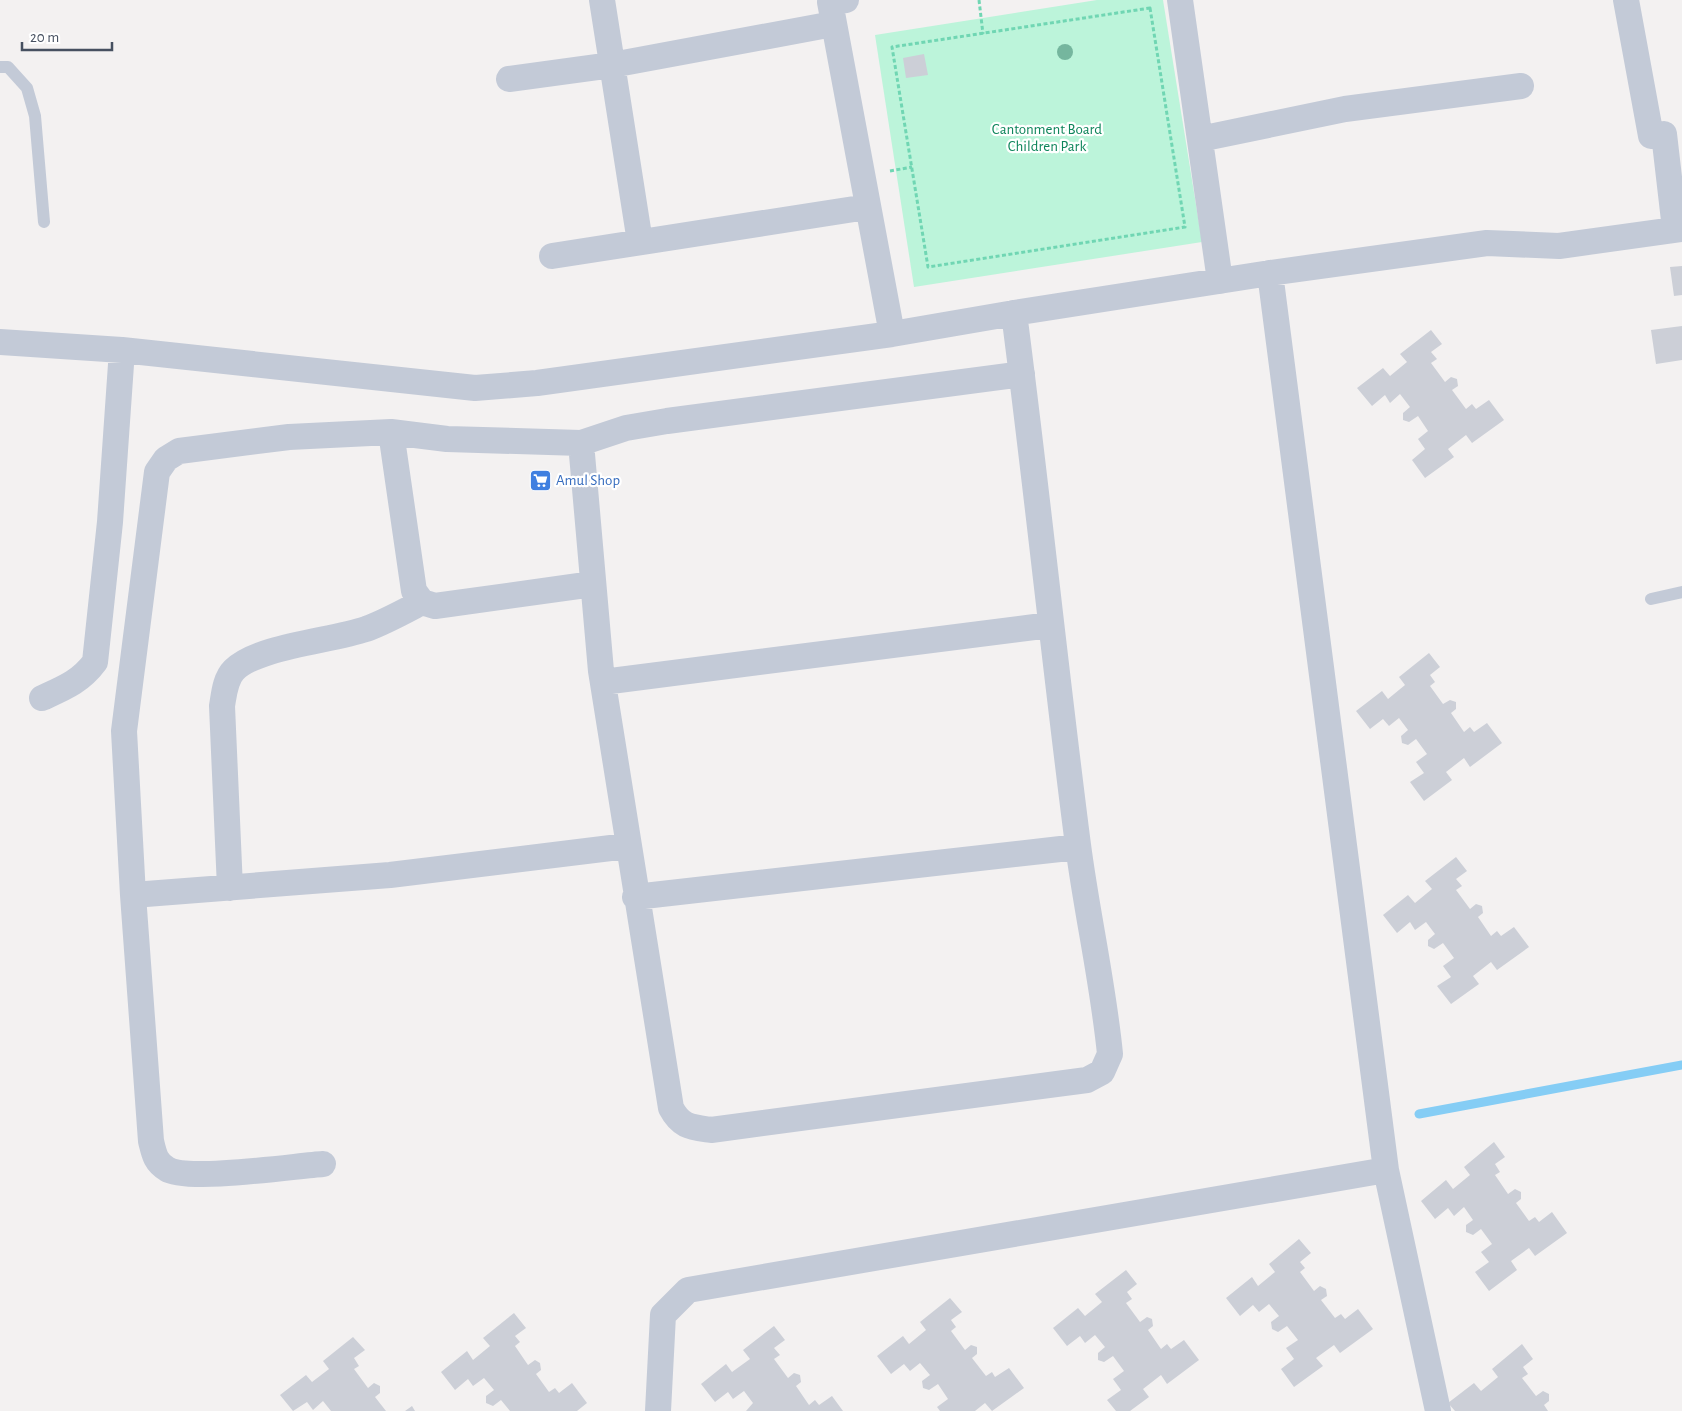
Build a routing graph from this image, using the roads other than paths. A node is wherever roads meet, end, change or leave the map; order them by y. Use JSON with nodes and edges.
{"nodes":[{"id":1,"x":602,"y":0,"type":"edge"},
{"id":2,"x":1180,"y":0,"type":"edge"},
{"id":3,"x":1626,"y":0,"type":"edge"},
{"id":4,"x":835,"y":7,"type":"edge"},
{"id":5,"x":612,"y":65,"type":"junction"},
{"id":6,"x":0,"y":67,"type":"edge"},
{"id":7,"x":509,"y":79,"type":"dead end"},
{"id":8,"x":1522,"y":86,"type":"dead end"},
{"id":9,"x":1200,"y":139,"type":"junction"},
{"id":10,"x":867,"y":208,"type":"junction"},
{"id":11,"x":44,"y":222,"type":"dead end"},
{"id":12,"x":1678,"y":229,"type":"edge"},
{"id":13,"x":640,"y":242,"type":"junction"},
{"id":14,"x":552,"y":256,"type":"dead end"},
{"id":15,"x":1270,"y":273,"type":"junction"},
{"id":16,"x":1220,"y":281,"type":"junction"},
{"id":17,"x":1014,"y":312,"type":"junction"},
{"id":18,"x":892,"y":334,"type":"junction"},
{"id":19,"x":0,"y":342,"type":"edge"},
{"id":20,"x":122,"y":350,"type":"junction"},
{"id":21,"x":1022,"y":374,"type":"junction"},
{"id":22,"x":391,"y":432,"type":"junction"},
{"id":23,"x":581,"y":443,"type":"junction"},
{"id":24,"x":593,"y":584,"type":"junction"},
{"id":25,"x":1682,"y":592,"type":"edge"},
{"id":26,"x":1651,"y":599,"type":"dead end"},
{"id":27,"x":422,"y":602,"type":"junction"},
{"id":28,"x":1050,"y":625,"type":"junction"},
{"id":29,"x":603,"y":682,"type":"junction"},
{"id":30,"x":42,"y":698,"type":"dead end"},
{"id":31,"x":627,"y":846,"type":"junction"},
{"id":32,"x":1078,"y":847,"type":"junction"},
{"id":33,"x":230,"y":888,"type":"junction"},
{"id":34,"x":133,"y":895,"type":"junction"},
{"id":35,"x":635,"y":897,"type":"junction"},
{"id":36,"x":323,"y":1164,"type":"dead end"},
{"id":37,"x":1386,"y":1170,"type":"junction"},
{"id":38,"x":658,"y":1411,"type":"edge"},
{"id":39,"x":1438,"y":1411,"type":"edge"}],
"edges":[{"from":1,"to":5,"type":"street"},
{"from":2,"to":9,"type":"street"},
{"from":3,"to":12,"type":"street"},
{"from":4,"to":5,"type":"street"},
{"from":4,"to":10,"type":"street"},
{"from":5,"to":7,"type":"street"},
{"from":5,"to":13,"type":"street"},
{"from":6,"to":11,"type":"lane"},
{"from":8,"to":9,"type":"street"},
{"from":9,"to":16,"type":"street"},
{"from":10,"to":13,"type":"street"},
{"from":10,"to":18,"type":"street"},
{"from":12,"to":15,"type":"street"},
{"from":13,"to":14,"type":"street"},
{"from":15,"to":16,"type":"street"},
{"from":15,"to":37,"type":"street"},
{"from":16,"to":17,"type":"street"},
{"from":17,"to":18,"type":"street"},
{"from":17,"to":21,"type":"street"},
{"from":18,"to":20,"type":"street"},
{"from":19,"to":20,"type":"street"},
{"from":20,"to":30,"type":"street"},
{"from":21,"to":23,"type":"street"},
{"from":21,"to":28,"type":"street"},
{"from":22,"to":23,"type":"street"},
{"from":22,"to":27,"type":"street"},
{"from":22,"to":34,"type":"street"},
{"from":23,"to":24,"type":"street"},
{"from":24,"to":27,"type":"street"},
{"from":24,"to":29,"type":"street"},
{"from":25,"to":26,"type":"lane"},
{"from":27,"to":33,"type":"street"},
{"from":28,"to":29,"type":"street"},
{"from":28,"to":32,"type":"street"},
{"from":29,"to":31,"type":"street"},
{"from":31,"to":33,"type":"street"},
{"from":31,"to":35,"type":"street"},
{"from":32,"to":35,"type":"street"},
{"from":32,"to":35,"type":"street"},
{"from":33,"to":34,"type":"street"},
{"from":34,"to":36,"type":"street"},
{"from":37,"to":38,"type":"street"},
{"from":37,"to":39,"type":"street"}]}
